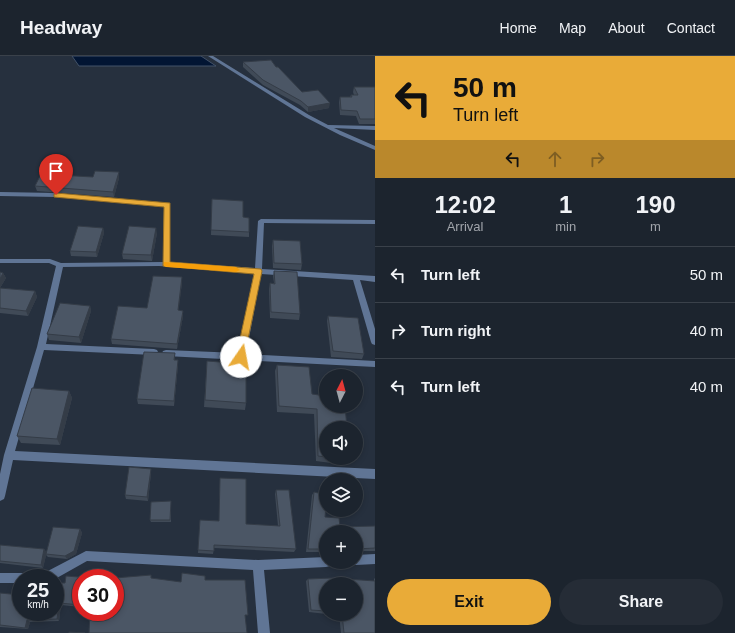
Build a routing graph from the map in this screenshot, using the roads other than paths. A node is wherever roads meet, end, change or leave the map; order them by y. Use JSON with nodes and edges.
{"nodes":[{"id":1,"x":210,"y":56,"type":"edge"},
{"id":2,"x":326,"y":126,"type":"junction"},
{"id":3,"x":375,"y":128,"type":"edge"},
{"id":4,"x":375,"y":148,"type":"edge"},
{"id":5,"x":0,"y":194,"type":"edge"},
{"id":6,"x":375,"y":222,"type":"edge"},
{"id":7,"x":0,"y":261,"type":"edge"},
{"id":8,"x":166,"y":264,"type":"junction"},
{"id":9,"x":60,"y":265,"type":"junction"},
{"id":10,"x":258,"y":271,"type":"junction"},
{"id":11,"x":356,"y":279,"type":"junction"},
{"id":12,"x":375,"y":279,"type":"edge"},
{"id":13,"x":375,"y":342,"type":"edge"},
{"id":14,"x":41,"y":347,"type":"junction"},
{"id":15,"x":241,"y":357,"type":"junction"},
{"id":16,"x":375,"y":364,"type":"edge"},
{"id":17,"x":9,"y":455,"type":"junction"},
{"id":18,"x":375,"y":474,"type":"edge"},
{"id":19,"x":0,"y":496,"type":"edge"},
{"id":20,"x":375,"y":559,"type":"edge"},
{"id":21,"x":363,"y":560,"type":"edge"},
{"id":22,"x":319,"y":562,"type":"edge"},
{"id":23,"x":258,"y":565,"type":"junction"},
{"id":24,"x":0,"y":578,"type":"edge"},
{"id":25,"x":264,"y":633,"type":"edge"}],
"edges":[{"from":1,"to":2,"type":"street"},
{"from":2,"to":3,"type":"street"},
{"from":2,"to":4,"type":"street"},
{"from":5,"to":8,"type":"street"},
{"from":6,"to":10,"type":"street"},
{"from":7,"to":9,"type":"street"},
{"from":8,"to":9,"type":"street"},
{"from":8,"to":10,"type":"street"},
{"from":9,"to":14,"type":"street"},
{"from":10,"to":11,"type":"street"},
{"from":10,"to":15,"type":"street"},
{"from":11,"to":12,"type":"street"},
{"from":11,"to":13,"type":"street"},
{"from":14,"to":15,"type":"street"},
{"from":14,"to":17,"type":"street"},
{"from":15,"to":16,"type":"street"},
{"from":17,"to":18,"type":"street"},
{"from":17,"to":19,"type":"street"},
{"from":20,"to":21,"type":"street"},
{"from":22,"to":23,"type":"street"},
{"from":23,"to":24,"type":"street"},
{"from":23,"to":25,"type":"street"}]}
